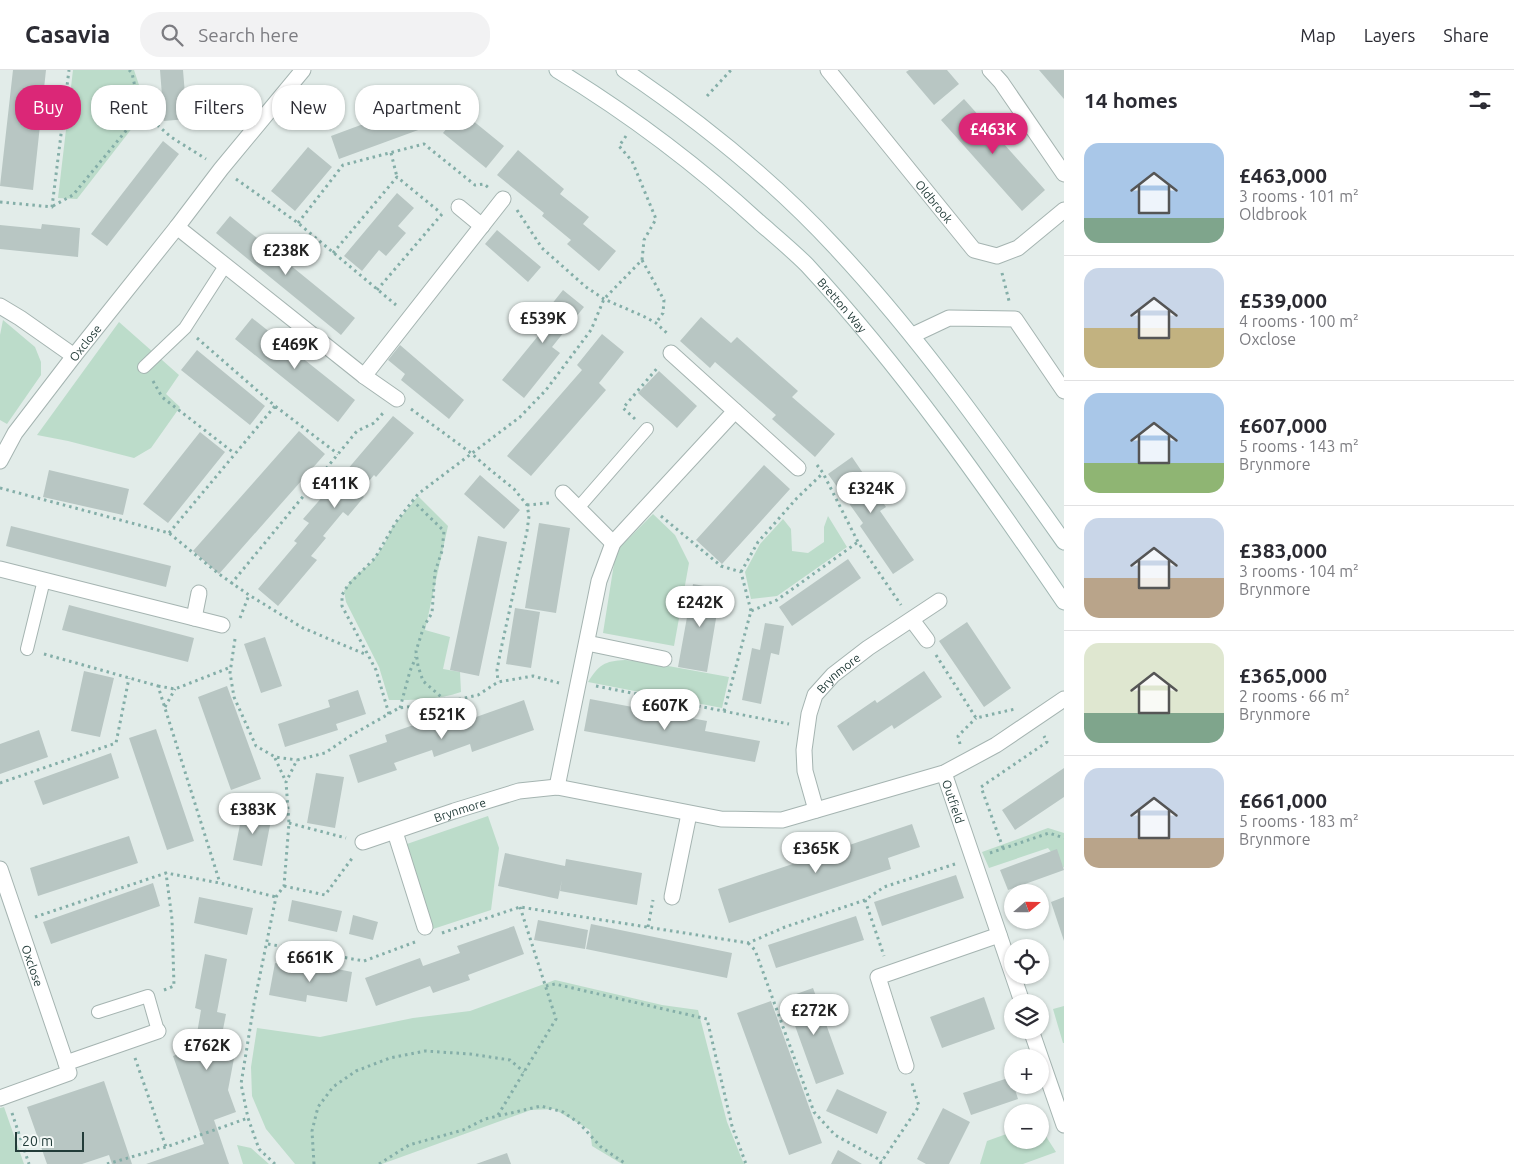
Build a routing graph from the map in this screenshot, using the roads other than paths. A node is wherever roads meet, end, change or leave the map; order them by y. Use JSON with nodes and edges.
{"nodes":[{"id":1,"x":557,"y":70,"type":"edge"},
{"id":2,"x":624,"y":70,"type":"edge"},
{"id":3,"x":828,"y":70,"type":"edge"},
{"id":4,"x":990,"y":70,"type":"edge"},
{"id":5,"x":298,"y":74,"type":"edge"},
{"id":6,"x":1064,"y":174,"type":"edge"},
{"id":7,"x":504,"y":199,"type":"dead end"},
{"id":8,"x":458,"y":207,"type":"road end"},
{"id":9,"x":1064,"y":210,"type":"edge"},
{"id":10,"x":482,"y":226,"type":"junction"},
{"id":11,"x":177,"y":227,"type":"junction"},
{"id":12,"x":225,"y":266,"type":"junction"},
{"id":13,"x":0,"y":306,"type":"edge"},
{"id":14,"x":913,"y":335,"type":"junction"},
{"id":15,"x":671,"y":353,"type":"road end"},
{"id":16,"x":74,"y":356,"type":"junction"},
{"id":17,"x":144,"y":367,"type":"road end"},
{"id":18,"x":364,"y":376,"type":"junction"},
{"id":19,"x":1064,"y":391,"type":"edge"},
{"id":20,"x":397,"y":399,"type":"road end"},
{"id":21,"x":735,"y":411,"type":"junction"},
{"id":22,"x":646,"y":429,"type":"road end"},
{"id":23,"x":0,"y":461,"type":"edge"},
{"id":24,"x":798,"y":468,"type":"dead end"},
{"id":25,"x":563,"y":493,"type":"dead end"},
{"id":26,"x":579,"y":507,"type":"junction"},
{"id":27,"x":1064,"y":542,"type":"edge"},
{"id":28,"x":613,"y":543,"type":"junction"},
{"id":29,"x":0,"y":569,"type":"edge"},
{"id":30,"x":44,"y":580,"type":"junction"},
{"id":31,"x":199,"y":593,"type":"dead end"},
{"id":32,"x":939,"y":601,"type":"dead end"},
{"id":33,"x":1064,"y":602,"type":"edge"},
{"id":34,"x":194,"y":618,"type":"junction"},
{"id":35,"x":912,"y":620,"type":"junction"},
{"id":36,"x":222,"y":625,"type":"dead end"},
{"id":37,"x":926,"y":640,"type":"road end"},
{"id":38,"x":587,"y":642,"type":"junction"},
{"id":39,"x":27,"y":649,"type":"road end"},
{"id":40,"x":664,"y":659,"type":"dead end"},
{"id":41,"x":1064,"y":699,"type":"edge"},
{"id":42,"x":944,"y":773,"type":"junction"},
{"id":43,"x":557,"y":787,"type":"junction"},
{"id":44,"x":816,"y":810,"type":"junction"},
{"id":45,"x":689,"y":814,"type":"junction"},
{"id":46,"x":395,"y":832,"type":"junction"},
{"id":47,"x":364,"y":842,"type":"road end"},
{"id":48,"x":0,"y":869,"type":"edge"},
{"id":49,"x":672,"y":898,"type":"dead end"},
{"id":50,"x":425,"y":927,"type":"dead end"},
{"id":51,"x":999,"y":935,"type":"junction"},
{"id":52,"x":1019,"y":994,"type":"edge"},
{"id":53,"x":98,"y":1012,"type":"dead end"},
{"id":54,"x":158,"y":1031,"type":"joint"},
{"id":55,"x":1034,"y":1039,"type":"edge"},
{"id":56,"x":66,"y":1063,"type":"junction"},
{"id":57,"x":906,"y":1066,"type":"road end"},
{"id":58,"x":3,"y":1096,"type":"edge"},
{"id":59,"x":1064,"y":1125,"type":"edge"}],
"edges":[{"from":1,"to":33,"type":"street","name":"Bretton Way"},
{"from":2,"to":14,"type":"street"},
{"from":3,"to":9,"type":"street","name":"Oldbrook"},
{"from":4,"to":6,"type":"street"},
{"from":5,"to":11,"type":"street","name":"Oxclose"},
{"from":7,"to":10,"type":"street"},
{"from":8,"to":10,"type":"street"},
{"from":10,"to":18,"type":"street"},
{"from":11,"to":12,"type":"street"},
{"from":11,"to":16,"type":"street","name":"Oxclose"},
{"from":12,"to":17,"type":"lane"},
{"from":12,"to":18,"type":"street"},
{"from":13,"to":16,"type":"street"},
{"from":14,"to":19,"type":"street"},
{"from":14,"to":27,"type":"street"},
{"from":15,"to":21,"type":"street"},
{"from":16,"to":23,"type":"street","name":"Oxclose"},
{"from":18,"to":20,"type":"street"},
{"from":21,"to":24,"type":"street"},
{"from":21,"to":28,"type":"street"},
{"from":22,"to":26,"type":"lane"},
{"from":25,"to":26,"type":"street"},
{"from":26,"to":28,"type":"street"},
{"from":28,"to":38,"type":"street"},
{"from":29,"to":30,"type":"street"},
{"from":30,"to":34,"type":"street"},
{"from":30,"to":39,"type":"lane"},
{"from":31,"to":34,"type":"street"},
{"from":32,"to":35,"type":"street","name":"Brynmore"},
{"from":34,"to":36,"type":"street"},
{"from":35,"to":37,"type":"street"},
{"from":35,"to":44,"type":"street","name":"Brynmore"},
{"from":38,"to":40,"type":"street"},
{"from":38,"to":43,"type":"street"},
{"from":41,"to":42,"type":"street","name":"Outfield"},
{"from":42,"to":44,"type":"street","name":"Brynmore"},
{"from":42,"to":51,"type":"street","name":"Outfield"},
{"from":43,"to":45,"type":"street","name":"Brynmore"},
{"from":43,"to":46,"type":"street","name":"Brynmore"},
{"from":44,"to":45,"type":"street","name":"Brynmore"},
{"from":45,"to":49,"type":"street"},
{"from":46,"to":47,"type":"street","name":"Brynmore"},
{"from":46,"to":50,"type":"street"},
{"from":48,"to":56,"type":"street","name":"Oxclose"},
{"from":51,"to":52,"type":"street","name":"Outfield"},
{"from":51,"to":57,"type":"street"},
{"from":53,"to":54,"type":"lane"},
{"from":54,"to":56,"type":"street"},
{"from":55,"to":59,"type":"street"},
{"from":56,"to":58,"type":"street"}]}
